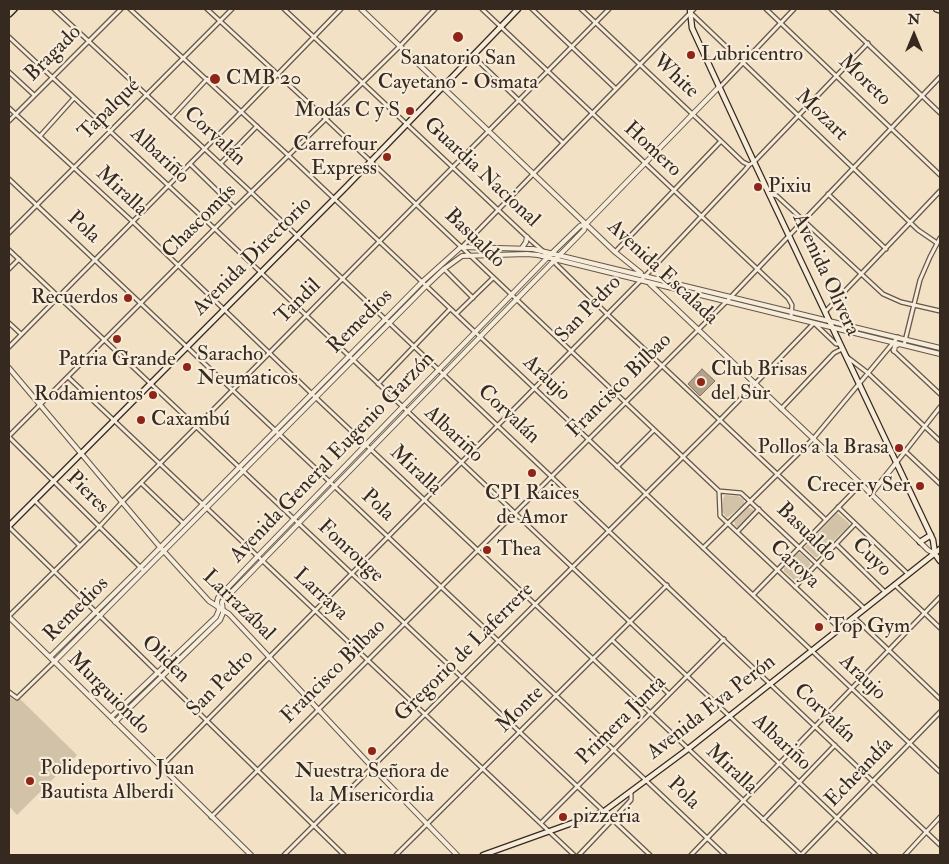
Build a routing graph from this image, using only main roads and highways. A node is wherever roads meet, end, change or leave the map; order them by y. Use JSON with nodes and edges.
{"nodes":[{"id":1,"x":14,"y":9,"type":"edge"},
{"id":2,"x":518,"y":9,"type":"edge"},
{"id":3,"x":690,"y":11,"type":"edge"},
{"id":4,"x":9,"y":14,"type":"edge"},
{"id":5,"x":9,"y":526,"type":"edge"},
{"id":6,"x":931,"y":535,"type":"junction"},
{"id":7,"x":920,"y":542,"type":"road end"},
{"id":8,"x":940,"y":549,"type":"edge"},
{"id":9,"x":935,"y":554,"type":"junction"},
{"id":10,"x":940,"y":561,"type":"edge"},
{"id":11,"x":483,"y":855,"type":"edge"}],
"edges":[{"from":1,"to":4,"type":"main road"},
{"from":2,"to":5,"type":"main road","name":"Avenida Directorio"},
{"from":3,"to":6,"type":"main road","name":"Avenida Olivera"},
{"from":6,"to":7,"type":"main road"},
{"from":6,"to":9,"type":"main road","name":"Avenida Olivera"},
{"from":8,"to":9,"type":"main road","name":"Avenida Eva Perón"},
{"from":9,"to":10,"type":"main road","name":"Avenida Escalada"},
{"from":9,"to":11,"type":"main road","name":"Avenida Eva Perón"}]}
